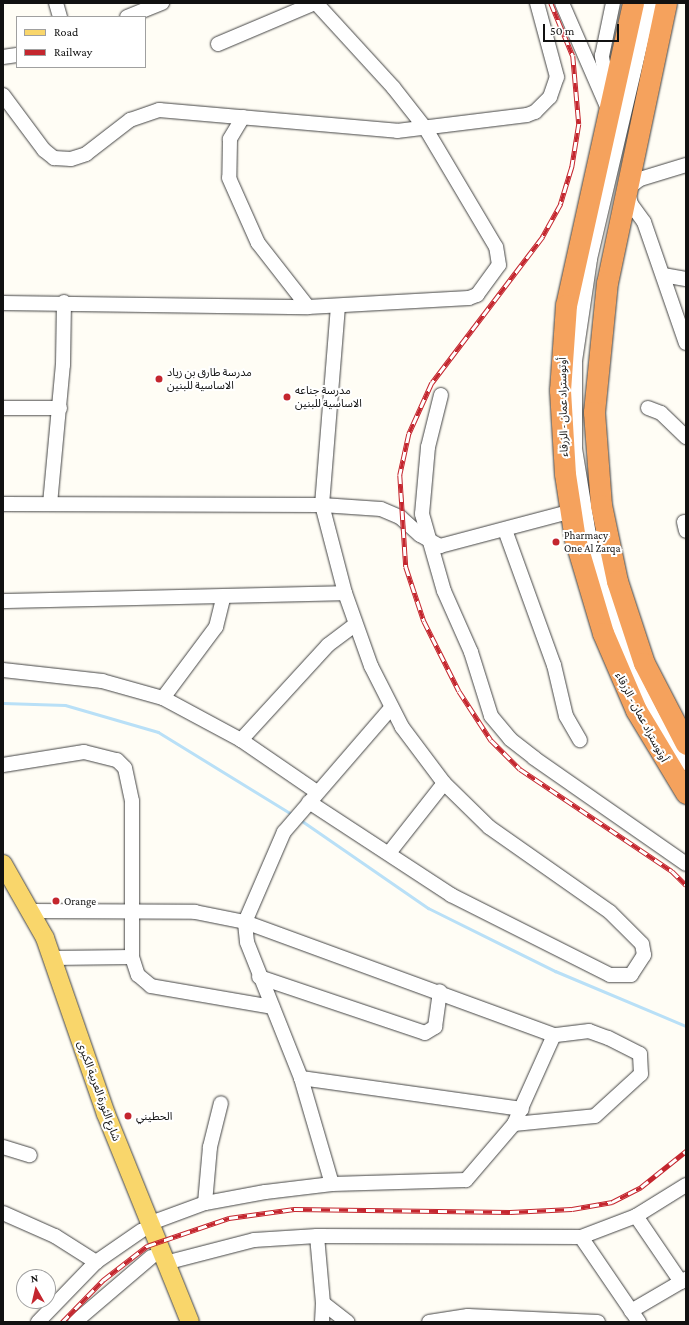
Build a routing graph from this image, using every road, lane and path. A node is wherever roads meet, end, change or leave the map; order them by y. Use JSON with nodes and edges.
{"nodes":[{"id":1,"x":56,"y":3,"type":"edge"},
{"id":2,"x":162,"y":3,"type":"edge"},
{"id":3,"x":316,"y":3,"type":"edge"},
{"id":4,"x":537,"y":3,"type":"edge"},
{"id":5,"x":562,"y":3,"type":"edge"},
{"id":6,"x":613,"y":3,"type":"edge"},
{"id":7,"x":633,"y":3,"type":"edge"},
{"id":8,"x":650,"y":3,"type":"edge"},
{"id":9,"x":656,"y":3,"type":"edge"},
{"id":10,"x":666,"y":3,"type":"edge"},
{"id":11,"x":60,"y":16,"type":"edge"},
{"id":12,"x":130,"y":16,"type":"edge"},
{"id":13,"x":218,"y":44,"type":"dead end"},
{"id":14,"x":16,"y":55,"type":"edge"},
{"id":15,"x":3,"y":57,"type":"edge"},
{"id":16,"x":3,"y":95,"type":"edge"},
{"id":17,"x":609,"y":103,"type":"junction"},
{"id":18,"x":243,"y":117,"type":"junction"},
{"id":19,"x":426,"y":130,"type":"junction"},
{"id":20,"x":686,"y":165,"type":"edge"},
{"id":21,"x":628,"y":189,"type":"junction"},
{"id":22,"x":663,"y":274,"type":"junction"},
{"id":23,"x":686,"y":279,"type":"edge"},
{"id":24,"x":64,"y":302,"type":"junction"},
{"id":25,"x":3,"y":303,"type":"edge"},
{"id":26,"x":679,"y":304,"type":"edge"},
{"id":27,"x":338,"y":307,"type":"junction"},
{"id":28,"x":308,"y":308,"type":"junction"},
{"id":29,"x":686,"y":343,"type":"edge"},
{"id":30,"x":441,"y":395,"type":"dead end"},
{"id":31,"x":3,"y":408,"type":"edge"},
{"id":32,"x":60,"y":408,"type":"junction"},
{"id":33,"x":648,"y":408,"type":"dead end"},
{"id":34,"x":686,"y":437,"type":"edge"},
{"id":35,"x":3,"y":504,"type":"edge"},
{"id":36,"x":50,"y":504,"type":"junction"},
{"id":37,"x":322,"y":505,"type":"junction"},
{"id":38,"x":569,"y":512,"type":"junction"},
{"id":39,"x":505,"y":530,"type":"junction"},
{"id":40,"x":429,"y":542,"type":"junction"},
{"id":41,"x":345,"y":593,"type":"junction"},
{"id":42,"x":223,"y":598,"type":"junction"},
{"id":43,"x":3,"y":601,"type":"edge"},
{"id":44,"x":355,"y":625,"type":"junction"},
{"id":45,"x":3,"y":670,"type":"edge"},
{"id":46,"x":164,"y":698,"type":"junction"},
{"id":47,"x":391,"y":708,"type":"junction"},
{"id":48,"x":241,"y":740,"type":"junction"},
{"id":49,"x":580,"y":740,"type":"dead end"},
{"id":50,"x":686,"y":744,"type":"edge"},
{"id":51,"x":686,"y":763,"type":"edge"},
{"id":52,"x":3,"y":765,"type":"edge"},
{"id":53,"x":686,"y":773,"type":"edge"},
{"id":54,"x":444,"y":784,"type":"junction"},
{"id":55,"x":686,"y":793,"type":"edge"},
{"id":56,"x":308,"y":802,"type":"junction"},
{"id":57,"x":389,"y":853,"type":"junction"},
{"id":58,"x":3,"y":864,"type":"edge"},
{"id":59,"x":686,"y":864,"type":"edge"},
{"id":60,"x":3,"y":883,"type":"edge"},
{"id":61,"x":31,"y":911,"type":"junction"},
{"id":62,"x":134,"y":911,"type":"junction"},
{"id":63,"x":245,"y":922,"type":"junction"},
{"id":64,"x":132,"y":957,"type":"junction"},
{"id":65,"x":53,"y":958,"type":"junction"},
{"id":66,"x":259,"y":977,"type":"junction"},
{"id":67,"x":440,"y":991,"type":"junction"},
{"id":68,"x":272,"y":1007,"type":"junction"},
{"id":69,"x":554,"y":1035,"type":"junction"},
{"id":70,"x":301,"y":1078,"type":"junction"},
{"id":71,"x":221,"y":1103,"type":"dead end"},
{"id":72,"x":522,"y":1109,"type":"junction"},
{"id":73,"x":514,"y":1124,"type":"junction"},
{"id":74,"x":3,"y":1147,"type":"edge"},
{"id":75,"x":30,"y":1155,"type":"dead end"},
{"id":76,"x":332,"y":1184,"type":"junction"},
{"id":77,"x":686,"y":1185,"type":"edge"},
{"id":78,"x":205,"y":1203,"type":"junction"},
{"id":79,"x":3,"y":1213,"type":"edge"},
{"id":80,"x":636,"y":1216,"type":"junction"},
{"id":81,"x":144,"y":1228,"type":"junction"},
{"id":82,"x":317,"y":1236,"type":"junction"},
{"id":83,"x":581,"y":1237,"type":"junction"},
{"id":84,"x":158,"y":1260,"type":"junction"},
{"id":85,"x":96,"y":1262,"type":"junction"},
{"id":86,"x":684,"y":1280,"type":"edge"},
{"id":87,"x":323,"y":1303,"type":"junction"},
{"id":88,"x":635,"y":1316,"type":"edge"},
{"id":89,"x":38,"y":1322,"type":"edge"},
{"id":90,"x":75,"y":1322,"type":"edge"},
{"id":91,"x":179,"y":1322,"type":"edge"},
{"id":92,"x":190,"y":1322,"type":"edge"},
{"id":93,"x":322,"y":1322,"type":"edge"},
{"id":94,"x":347,"y":1322,"type":"edge"},
{"id":95,"x":429,"y":1322,"type":"edge"},
{"id":96,"x":598,"y":1322,"type":"edge"}],
"edges":[{"from":1,"to":11,"type":"street"},
{"from":2,"to":12,"type":"street"},
{"from":3,"to":13,"type":"street"},
{"from":3,"to":19,"type":"street"},
{"from":4,"to":19,"type":"street"},
{"from":5,"to":17,"type":"street"},
{"from":6,"to":17,"type":"street"},
{"from":7,"to":17,"type":"highway","name":"أوتوستراد عمان - الزرقاء"},
{"from":8,"to":53,"type":"street"},
{"from":9,"to":51,"type":"street"},
{"from":10,"to":21,"type":"highway"},
{"from":14,"to":15,"type":"street"},
{"from":16,"to":18,"type":"street"},
{"from":17,"to":38,"type":"highway","name":"أوتوستراد عمان - الزرقاء"},
{"from":18,"to":19,"type":"street"},
{"from":18,"to":28,"type":"street"},
{"from":19,"to":27,"type":"street"},
{"from":20,"to":21,"type":"street"},
{"from":21,"to":22,"type":"street"},
{"from":21,"to":50,"type":"highway"},
{"from":22,"to":23,"type":"street"},
{"from":22,"to":26,"type":"street"},
{"from":24,"to":25,"type":"street"},
{"from":24,"to":28,"type":"street"},
{"from":24,"to":32,"type":"street"},
{"from":26,"to":29,"type":"street"},
{"from":27,"to":28,"type":"street"},
{"from":27,"to":37,"type":"street"},
{"from":30,"to":40,"type":"street"},
{"from":31,"to":32,"type":"street"},
{"from":32,"to":36,"type":"street"},
{"from":33,"to":34,"type":"street"},
{"from":35,"to":36,"type":"street"},
{"from":36,"to":37,"type":"street"},
{"from":37,"to":40,"type":"street"},
{"from":37,"to":41,"type":"street"},
{"from":38,"to":39,"type":"street"},
{"from":38,"to":55,"type":"highway","name":"أوتوستراد عمان - الزرقاء"},
{"from":39,"to":40,"type":"street"},
{"from":39,"to":49,"type":"street"},
{"from":40,"to":59,"type":"street"},
{"from":41,"to":42,"type":"street"},
{"from":41,"to":44,"type":"street"},
{"from":42,"to":43,"type":"street"},
{"from":42,"to":46,"type":"street"},
{"from":44,"to":47,"type":"street"},
{"from":44,"to":48,"type":"street"},
{"from":45,"to":46,"type":"street"},
{"from":46,"to":48,"type":"street"},
{"from":47,"to":54,"type":"street"},
{"from":47,"to":56,"type":"street"},
{"from":48,"to":56,"type":"street"},
{"from":52,"to":62,"type":"street"},
{"from":54,"to":57,"type":"street"},
{"from":54,"to":57,"type":"street"},
{"from":56,"to":57,"type":"street"},
{"from":56,"to":63,"type":"street"},
{"from":58,"to":61,"type":"main road","name":"شارع الثورة العربية الكبرى"},
{"from":60,"to":81,"type":"main road","name":"شارع الثورة العربية الكبرى"},
{"from":61,"to":62,"type":"street"},
{"from":61,"to":65,"type":"main road","name":"شارع الثورة العربية الكبرى"},
{"from":62,"to":63,"type":"street"},
{"from":62,"to":64,"type":"street"},
{"from":63,"to":66,"type":"street"},
{"from":63,"to":67,"type":"street"},
{"from":64,"to":65,"type":"street"},
{"from":64,"to":68,"type":"street"},
{"from":65,"to":81,"type":"main road","name":"شارع الثورة العربية الكبرى"},
{"from":66,"to":67,"type":"street"},
{"from":66,"to":68,"type":"street"},
{"from":67,"to":69,"type":"street"},
{"from":68,"to":70,"type":"street"},
{"from":69,"to":72,"type":"street"},
{"from":69,"to":73,"type":"street"},
{"from":70,"to":72,"type":"street"},
{"from":70,"to":76,"type":"street"},
{"from":71,"to":78,"type":"street"},
{"from":72,"to":73,"type":"street"},
{"from":73,"to":76,"type":"street"},
{"from":74,"to":75,"type":"street"},
{"from":76,"to":78,"type":"street"},
{"from":77,"to":80,"type":"street"},
{"from":78,"to":81,"type":"street"},
{"from":79,"to":85,"type":"street"},
{"from":80,"to":83,"type":"street"},
{"from":80,"to":86,"type":"street"},
{"from":81,"to":84,"type":"main road","name":"شارع الثورة العربية الكبرى"},
{"from":81,"to":85,"type":"street"},
{"from":82,"to":83,"type":"street"},
{"from":82,"to":84,"type":"street"},
{"from":82,"to":87,"type":"street"},
{"from":83,"to":88,"type":"street"},
{"from":84,"to":90,"type":"street"},
{"from":84,"to":91,"type":"main road","name":"شارع الثورة العربية الكبرى"},
{"from":84,"to":92,"type":"main road","name":"شارع الثورة العربية الكبرى"},
{"from":85,"to":89,"type":"street"},
{"from":86,"to":88,"type":"street"},
{"from":87,"to":93,"type":"street"},
{"from":87,"to":94,"type":"street"},
{"from":95,"to":96,"type":"street"}]}
